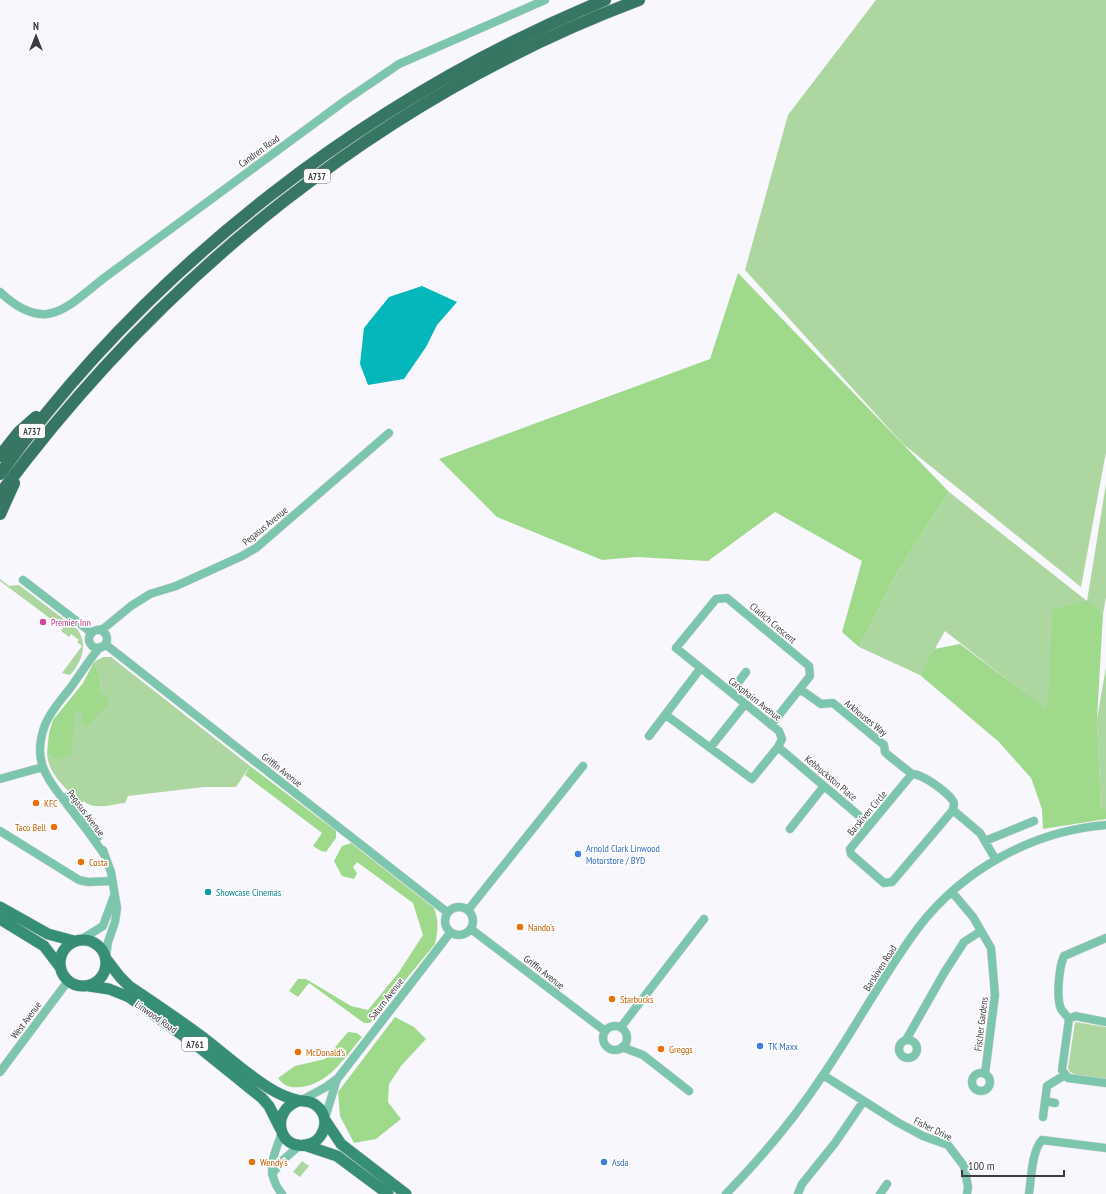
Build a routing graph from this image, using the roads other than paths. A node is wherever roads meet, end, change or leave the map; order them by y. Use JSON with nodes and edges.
{"nodes":[{"id":1,"x":545,"y":0,"type":"edge"},
{"id":2,"x":605,"y":0,"type":"edge"},
{"id":3,"x":639,"y":0,"type":"edge"},
{"id":4,"x":0,"y":292,"type":"edge"},
{"id":5,"x":66,"y":390,"type":"junction"},
{"id":6,"x":389,"y":433,"type":"dead end"},
{"id":7,"x":0,"y":456,"type":"edge"},
{"id":8,"x":24,"y":462,"type":"junction"},
{"id":9,"x":0,"y":474,"type":"edge"},
{"id":10,"x":0,"y":494,"type":"edge"},
{"id":11,"x":0,"y":514,"type":"edge"},
{"id":12,"x":23,"y":580,"type":"dead end"},
{"id":13,"x":116,"y":619,"type":"junction"},
{"id":14,"x":93,"y":635,"type":"junction"},
{"id":15,"x":104,"y":644,"type":"junction"},
{"id":16,"x":676,"y":648,"type":"joint"},
{"id":17,"x":86,"y":662,"type":"junction"},
{"id":18,"x":700,"y":669,"type":"junction"},
{"id":19,"x":746,"y":672,"type":"dead end"},
{"id":20,"x":800,"y":689,"type":"junction"},
{"id":21,"x":731,"y":692,"type":"junction"},
{"id":22,"x":745,"y":704,"type":"junction"},
{"id":23,"x":666,"y":715,"type":"junction"},
{"id":24,"x":771,"y":725,"type":"junction"},
{"id":25,"x":649,"y":736,"type":"dead end"},
{"id":26,"x":710,"y":748,"type":"junction"},
{"id":27,"x":778,"y":748,"type":"junction"},
{"id":28,"x":583,"y":766,"type":"dead end"},
{"id":29,"x":43,"y":767,"type":"junction"},
{"id":30,"x":912,"y":774,"type":"junction"},
{"id":31,"x":0,"y":779,"type":"edge"},
{"id":32,"x":824,"y":786,"type":"junction"},
{"id":33,"x":953,"y":810,"type":"junction"},
{"id":34,"x":1034,"y":821,"type":"dead end"},
{"id":35,"x":870,"y":824,"type":"junction"},
{"id":36,"x":1106,"y":825,"type":"edge"},
{"id":37,"x":790,"y":829,"type":"dead end"},
{"id":38,"x":0,"y":831,"type":"edge"},
{"id":39,"x":984,"y":841,"type":"junction"},
{"id":40,"x":996,"y":860,"type":"junction"},
{"id":41,"x":112,"y":882,"type":"junction"},
{"id":42,"x":952,"y":892,"type":"junction"},
{"id":43,"x":114,"y":895,"type":"junction"},
{"id":44,"x":0,"y":907,"type":"edge"},
{"id":45,"x":468,"y":910,"type":"junction"},
{"id":46,"x":447,"y":912,"type":"junction"},
{"id":47,"x":0,"y":919,"type":"edge"},
{"id":48,"x":704,"y":919,"type":"dead end"},
{"id":49,"x":471,"y":929,"type":"junction"},
{"id":50,"x":981,"y":931,"type":"junction"},
{"id":51,"x":450,"y":933,"type":"junction"},
{"id":52,"x":1106,"y":938,"type":"edge"},
{"id":53,"x":78,"y":940,"type":"junction"},
{"id":54,"x":106,"y":958,"type":"junction"},
{"id":55,"x":60,"y":967,"type":"junction"},
{"id":56,"x":68,"y":981,"type":"junction"},
{"id":57,"x":89,"y":986,"type":"junction"},
{"id":58,"x":1069,"y":1019,"type":"junction"},
{"id":59,"x":1106,"y":1022,"type":"edge"},
{"id":60,"x":620,"y":1027,"type":"junction"},
{"id":61,"x":605,"y":1031,"type":"junction"},
{"id":62,"x":906,"y":1040,"type":"dead end"},
{"id":63,"x":622,"y":1047,"type":"junction"},
{"id":64,"x":0,"y":1072,"type":"edge"},
{"id":65,"x":985,"y":1074,"type":"dead end"},
{"id":66,"x":823,"y":1075,"type":"junction"},
{"id":67,"x":1065,"y":1075,"type":"junction"},
{"id":68,"x":338,"y":1078,"type":"junction"},
{"id":69,"x":1106,"y":1083,"type":"edge"},
{"id":70,"x":689,"y":1091,"type":"dead end"},
{"id":71,"x":300,"y":1100,"type":"junction"},
{"id":72,"x":1045,"y":1101,"type":"junction"},
{"id":73,"x":863,"y":1102,"type":"junction"},
{"id":74,"x":1056,"y":1103,"type":"dead end"},
{"id":75,"x":1043,"y":1117,"type":"dead end"},
{"id":76,"x":325,"y":1119,"type":"junction"},
{"id":77,"x":281,"y":1132,"type":"junction"},
{"id":78,"x":302,"y":1146,"type":"junction"},
{"id":79,"x":1106,"y":1148,"type":"edge"},
{"id":80,"x":272,"y":1174,"type":"junction"},
{"id":81,"x":887,"y":1184,"type":"dead end"},
{"id":82,"x":882,"y":1193,"type":"edge"},
{"id":83,"x":282,"y":1194,"type":"edge"},
{"id":84,"x":388,"y":1194,"type":"edge"},
{"id":85,"x":406,"y":1194,"type":"edge"},
{"id":86,"x":726,"y":1194,"type":"edge"},
{"id":87,"x":798,"y":1194,"type":"edge"},
{"id":88,"x":967,"y":1194,"type":"edge"},
{"id":89,"x":1029,"y":1194,"type":"edge"}],
"edges":[{"from":1,"to":4,"type":"street","name":"Candren Road"},
{"from":2,"to":5,"type":"highway","number":"A737"},
{"from":3,"to":8,"type":"highway","number":"A737"},
{"from":5,"to":7,"type":"highway"},
{"from":5,"to":9,"type":"highway","number":"A737"},
{"from":6,"to":13,"type":"street","name":"Pegasus Avenue"},
{"from":8,"to":10,"type":"highway","number":"A737"},
{"from":8,"to":11,"type":"highway"},
{"from":12,"to":14,"type":"street"},
{"from":13,"to":14,"type":"street","name":"Pegasus Avenue"},
{"from":13,"to":15,"type":"street","name":"Pegasus Avenue"},
{"from":14,"to":15,"type":"street"},
{"from":14,"to":15,"type":"street"},
{"from":14,"to":17,"type":"street","name":"Pegasus Avenue"},
{"from":15,"to":17,"type":"street","name":"Pegasus Avenue"},
{"from":15,"to":46,"type":"street","name":"Griffin Avenue"},
{"from":16,"to":18,"type":"street","name":"Carsphairn Avenue"},
{"from":16,"to":20,"type":"street","name":"Cladich Crescent"},
{"from":17,"to":29,"type":"street","name":"Pegasus Avenue"},
{"from":18,"to":21,"type":"street","name":"Carsphairn Avenue"},
{"from":18,"to":23,"type":"street"},
{"from":19,"to":21,"type":"street"},
{"from":20,"to":24,"type":"street","name":"Cladich Crescent"},
{"from":20,"to":30,"type":"street","name":"Arkhouses Way"},
{"from":21,"to":22,"type":"street","name":"Carsphairn Avenue"},
{"from":22,"to":24,"type":"street","name":"Carsphairn Avenue"},
{"from":22,"to":26,"type":"street"},
{"from":23,"to":25,"type":"street"},
{"from":23,"to":26,"type":"street"},
{"from":24,"to":27,"type":"street","name":"Carsphairn Avenue"},
{"from":26,"to":27,"type":"street"},
{"from":27,"to":32,"type":"street","name":"Kebbuckston Place"},
{"from":28,"to":45,"type":"street"},
{"from":29,"to":31,"type":"street"},
{"from":29,"to":41,"type":"street","name":"Pegasus Avenue"},
{"from":30,"to":33,"type":"street"},
{"from":30,"to":35,"type":"street","name":"Barskiven Circle"},
{"from":32,"to":35,"type":"street","name":"Kebbuckston Place"},
{"from":32,"to":37,"type":"street"},
{"from":33,"to":35,"type":"street","name":"Barskiven Circle"},
{"from":33,"to":39,"type":"street"},
{"from":34,"to":39,"type":"street"},
{"from":36,"to":40,"type":"street","name":"Barskiven Road"},
{"from":38,"to":41,"type":"street"},
{"from":39,"to":40,"type":"street"},
{"from":40,"to":42,"type":"street","name":"Barskiven Road"},
{"from":41,"to":43,"type":"street","name":"Pegasus Avenue"},
{"from":42,"to":50,"type":"street","name":"Fischer Gardens"},
{"from":42,"to":66,"type":"street","name":"Barskiven Road"},
{"from":43,"to":53,"type":"street","name":"Pegasus Avenue"},
{"from":43,"to":54,"type":"street","name":"Pegasus Avenue"},
{"from":44,"to":53,"type":"main road"},
{"from":45,"to":46,"type":"street"},
{"from":45,"to":49,"type":"street"},
{"from":46,"to":51,"type":"street"},
{"from":47,"to":55,"type":"main road"},
{"from":48,"to":60,"type":"street"},
{"from":49,"to":51,"type":"street"},
{"from":49,"to":61,"type":"street","name":"Griffin Avenue"},
{"from":50,"to":62,"type":"street"},
{"from":50,"to":65,"type":"street","name":"Fischer Gardens"},
{"from":51,"to":68,"type":"street","name":"Saturn Avenue"},
{"from":52,"to":58,"type":"street"},
{"from":53,"to":54,"type":"main road"},
{"from":53,"to":55,"type":"main road"},
{"from":54,"to":57,"type":"main road"},
{"from":54,"to":71,"type":"main road","name":"Linwood Road","number":"A761"},
{"from":55,"to":56,"type":"main road"},
{"from":56,"to":57,"type":"main road"},
{"from":56,"to":64,"type":"street","name":"West Avenue"},
{"from":57,"to":77,"type":"main road","name":"Linwood Road","number":"A761"},
{"from":58,"to":59,"type":"street"},
{"from":58,"to":67,"type":"street"},
{"from":60,"to":61,"type":"street"},
{"from":60,"to":63,"type":"street"},
{"from":61,"to":63,"type":"street"},
{"from":63,"to":70,"type":"street"},
{"from":66,"to":73,"type":"street","name":"Fisher Drive"},
{"from":66,"to":86,"type":"street","name":"Barskiven Road"},
{"from":67,"to":69,"type":"street"},
{"from":67,"to":72,"type":"street"},
{"from":68,"to":71,"type":"street","name":"Saturn Avenue"},
{"from":68,"to":76,"type":"street","name":"Saturn Avenue"},
{"from":71,"to":76,"type":"main road"},
{"from":71,"to":77,"type":"main road"},
{"from":72,"to":74,"type":"street"},
{"from":72,"to":75,"type":"street"},
{"from":73,"to":87,"type":"street"},
{"from":73,"to":88,"type":"street","name":"Fisher Drive"},
{"from":76,"to":78,"type":"main road"},
{"from":76,"to":85,"type":"main road"},
{"from":77,"to":78,"type":"main road"},
{"from":77,"to":80,"type":"street"},
{"from":78,"to":80,"type":"street"},
{"from":78,"to":84,"type":"main road"},
{"from":79,"to":89,"type":"street"},
{"from":80,"to":83,"type":"street"},
{"from":81,"to":82,"type":"street"}]}
